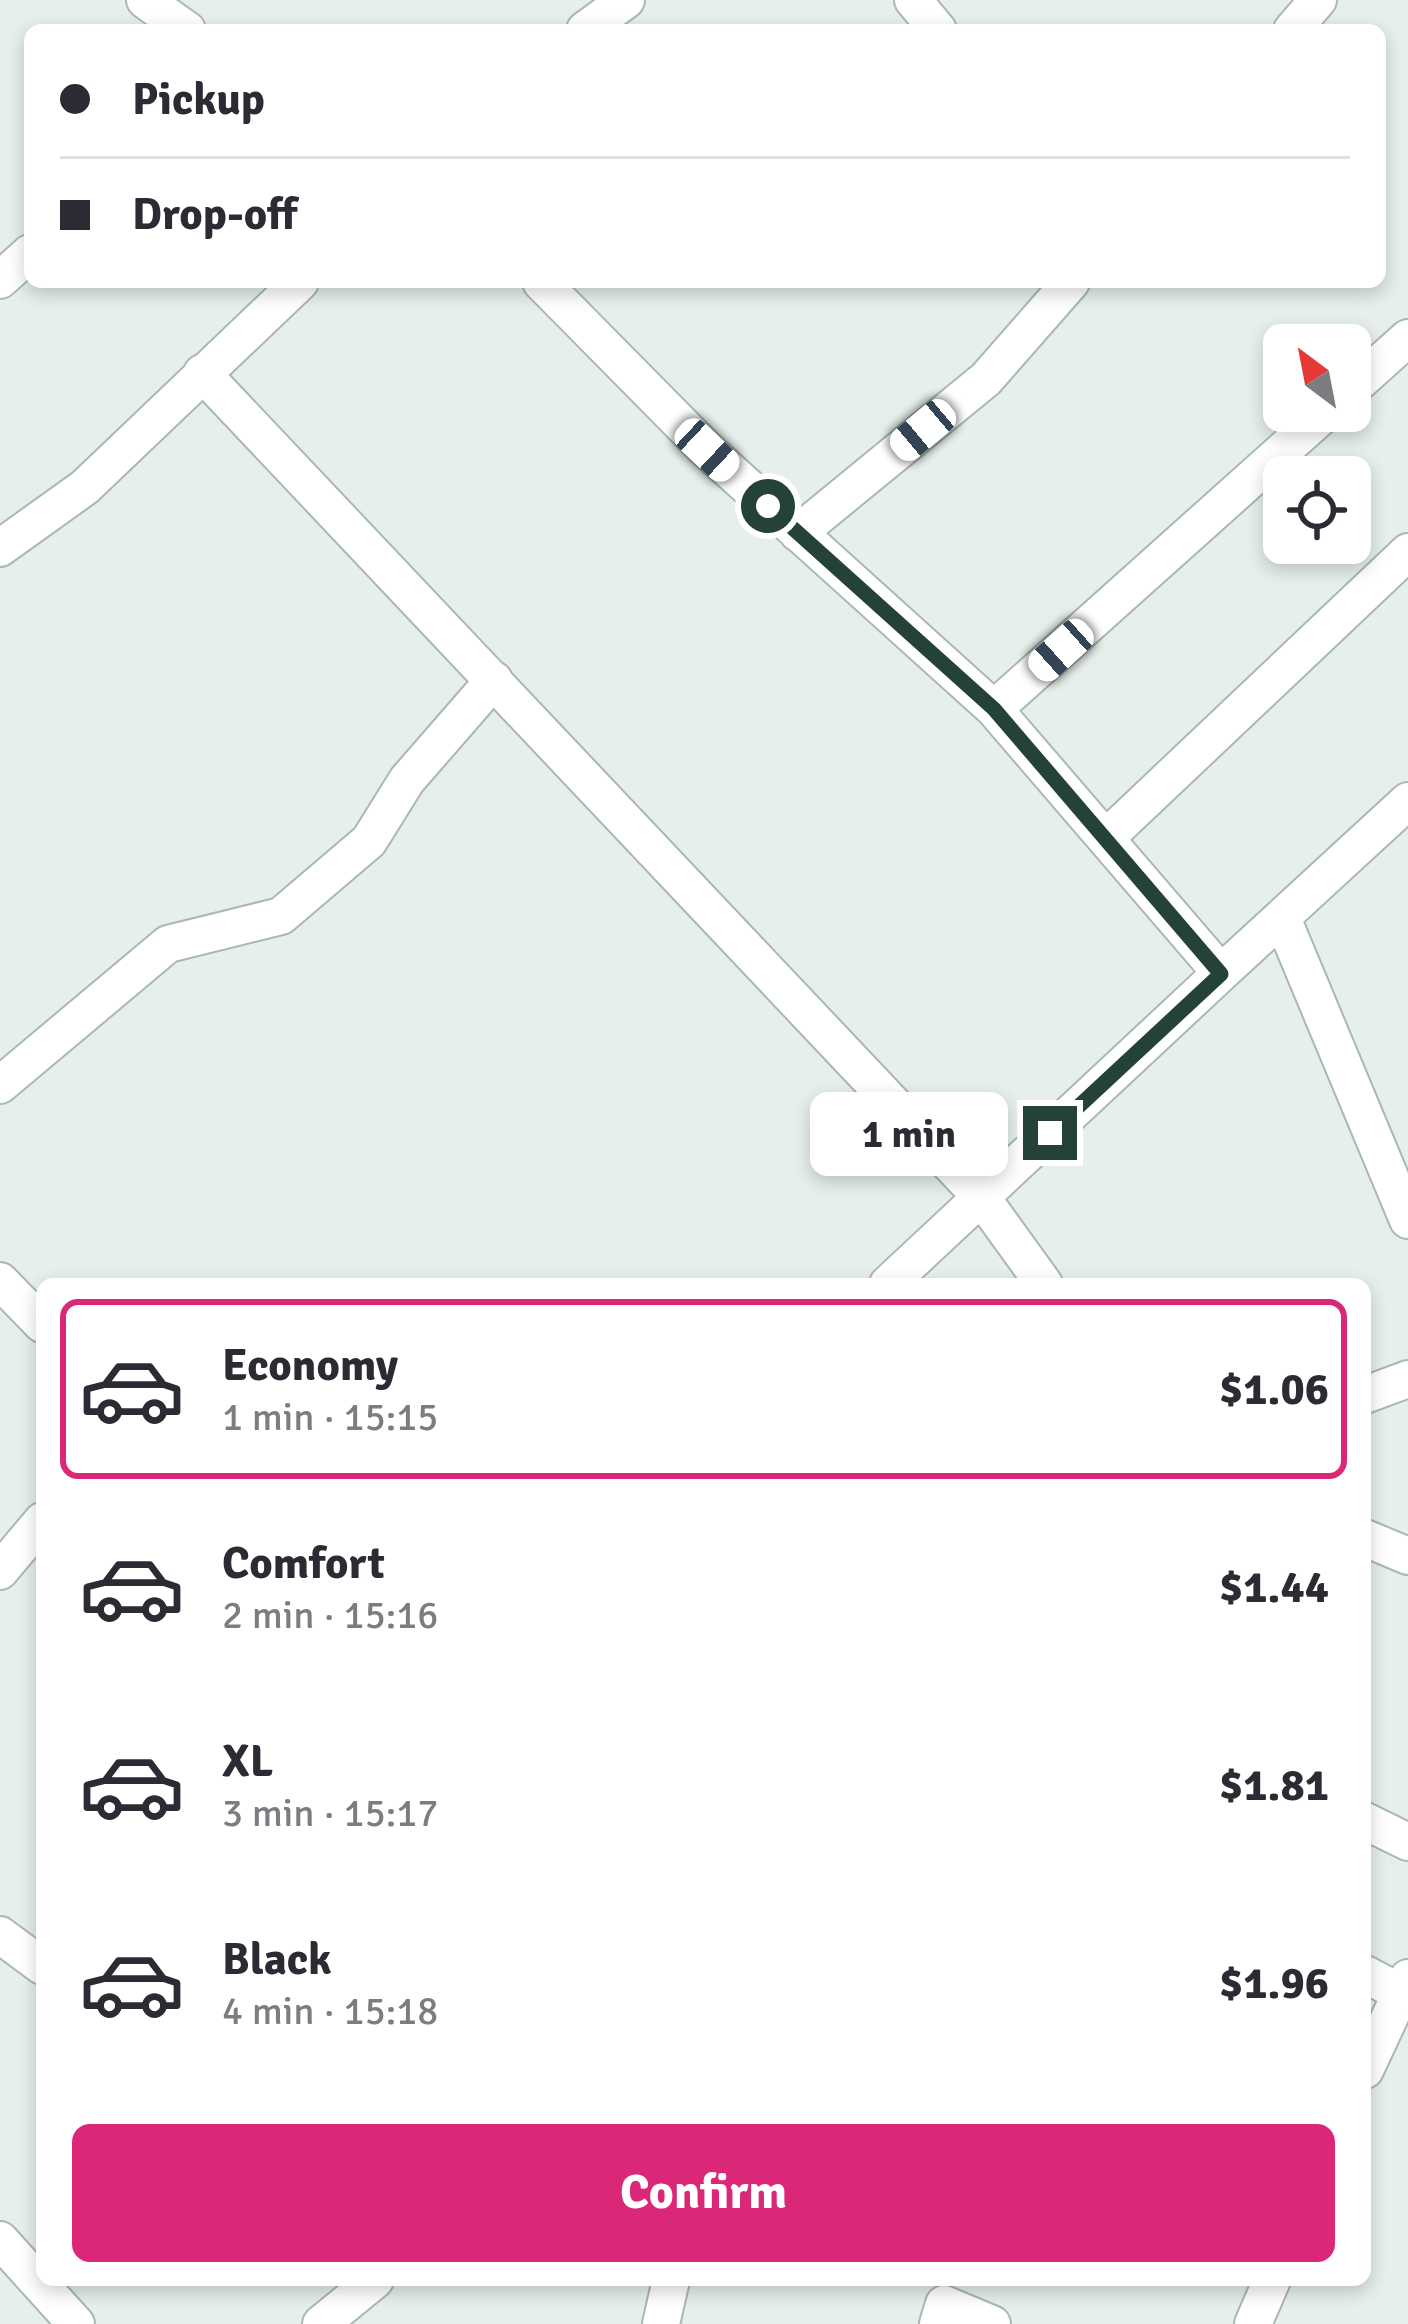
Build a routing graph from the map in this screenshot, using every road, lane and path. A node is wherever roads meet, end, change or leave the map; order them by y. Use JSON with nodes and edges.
{"nodes":[{"id":1,"x":145,"y":0,"type":"edge"},
{"id":2,"x":626,"y":0,"type":"edge"},
{"id":3,"x":913,"y":0,"type":"edge"},
{"id":4,"x":1318,"y":0,"type":"edge"},
{"id":5,"x":179,"y":24,"type":"edge"},
{"id":6,"x":594,"y":24,"type":"edge"},
{"id":7,"x":933,"y":24,"type":"edge"},
{"id":8,"x":1297,"y":24,"type":"edge"},
{"id":9,"x":24,"y":258,"type":"edge"},
{"id":10,"x":0,"y":280,"type":"edge"},
{"id":11,"x":294,"y":288,"type":"edge"},
{"id":12,"x":547,"y":288,"type":"edge"},
{"id":13,"x":1066,"y":288,"type":"edge"},
{"id":14,"x":1408,"y":338,"type":"edge"},
{"id":15,"x":1371,"y":371,"type":"edge"},
{"id":16,"x":202,"y":374,"type":"junction"},
{"id":17,"x":1304,"y":432,"type":"edge"},
{"id":18,"x":798,"y":533,"type":"junction"},
{"id":19,"x":0,"y":548,"type":"edge"},
{"id":20,"x":1408,"y":552,"type":"edge"},
{"id":21,"x":494,"y":680,"type":"junction"},
{"id":22,"x":994,"y":709,"type":"junction"},
{"id":23,"x":1408,"y":800,"type":"edge"},
{"id":24,"x":1108,"y":836,"type":"junction"},
{"id":25,"x":1282,"y":918,"type":"junction"},
{"id":26,"x":1221,"y":974,"type":"junction"},
{"id":27,"x":0,"y":1085,"type":"edge"},
{"id":28,"x":982,"y":1198,"type":"junction"},
{"id":29,"x":1408,"y":1220,"type":"edge"},
{"id":30,"x":895,"y":1278,"type":"edge"},
{"id":31,"x":1040,"y":1278,"type":"edge"},
{"id":32,"x":0,"y":1281,"type":"edge"},
{"id":33,"x":36,"y":1318,"type":"edge"},
{"id":34,"x":1408,"y":1379,"type":"edge"},
{"id":35,"x":1371,"y":1393,"type":"edge"},
{"id":36,"x":36,"y":1529,"type":"edge"},
{"id":37,"x":1371,"y":1541,"type":"edge"},
{"id":38,"x":1408,"y":1556,"type":"edge"},
{"id":39,"x":0,"y":1570,"type":"edge"},
{"id":40,"x":1371,"y":1823,"type":"edge"},
{"id":41,"x":1408,"y":1842,"type":"edge"},
{"id":42,"x":0,"y":1935,"type":"edge"},
{"id":43,"x":36,"y":1962,"type":"edge"},
{"id":44,"x":1371,"y":1976,"type":"edge"},
{"id":45,"x":1404,"y":1986,"type":"edge"},
{"id":46,"x":1371,"y":2057,"type":"edge"},
{"id":47,"x":0,"y":2240,"type":"edge"},
{"id":48,"x":36,"y":2280,"type":"edge"},
{"id":49,"x":42,"y":2286,"type":"edge"},
{"id":50,"x":368,"y":2286,"type":"edge"},
{"id":51,"x":670,"y":2286,"type":"edge"},
{"id":52,"x":1269,"y":2286,"type":"edge"},
{"id":53,"x":76,"y":2324,"type":"edge"},
{"id":54,"x":321,"y":2324,"type":"edge"},
{"id":55,"x":661,"y":2324,"type":"edge"},
{"id":56,"x":938,"y":2324,"type":"edge"},
{"id":57,"x":992,"y":2324,"type":"edge"},
{"id":58,"x":1253,"y":2324,"type":"edge"}],
"edges":[{"from":1,"to":5,"type":"street"},
{"from":2,"to":6,"type":"street"},
{"from":3,"to":7,"type":"street"},
{"from":4,"to":8,"type":"street"},
{"from":9,"to":10,"type":"street"},
{"from":11,"to":16,"type":"street"},
{"from":12,"to":18,"type":"street"},
{"from":13,"to":18,"type":"street"},
{"from":14,"to":15,"type":"street"},
{"from":16,"to":19,"type":"street"},
{"from":16,"to":21,"type":"street"},
{"from":17,"to":22,"type":"street"},
{"from":18,"to":22,"type":"street"},
{"from":20,"to":24,"type":"street"},
{"from":21,"to":27,"type":"street"},
{"from":21,"to":28,"type":"street"},
{"from":22,"to":24,"type":"street"},
{"from":23,"to":25,"type":"street"},
{"from":24,"to":26,"type":"street"},
{"from":25,"to":26,"type":"street"},
{"from":25,"to":29,"type":"street"},
{"from":26,"to":28,"type":"street"},
{"from":28,"to":30,"type":"street"},
{"from":28,"to":31,"type":"street"},
{"from":32,"to":33,"type":"street"},
{"from":34,"to":35,"type":"street"},
{"from":36,"to":39,"type":"street"},
{"from":37,"to":38,"type":"street"},
{"from":40,"to":41,"type":"street"},
{"from":42,"to":43,"type":"street"},
{"from":44,"to":45,"type":"street"},
{"from":45,"to":46,"type":"street"},
{"from":47,"to":48,"type":"street"},
{"from":49,"to":53,"type":"street"},
{"from":50,"to":54,"type":"street"},
{"from":51,"to":55,"type":"street"},
{"from":52,"to":58,"type":"street"},
{"from":56,"to":57,"type":"street"}]}
